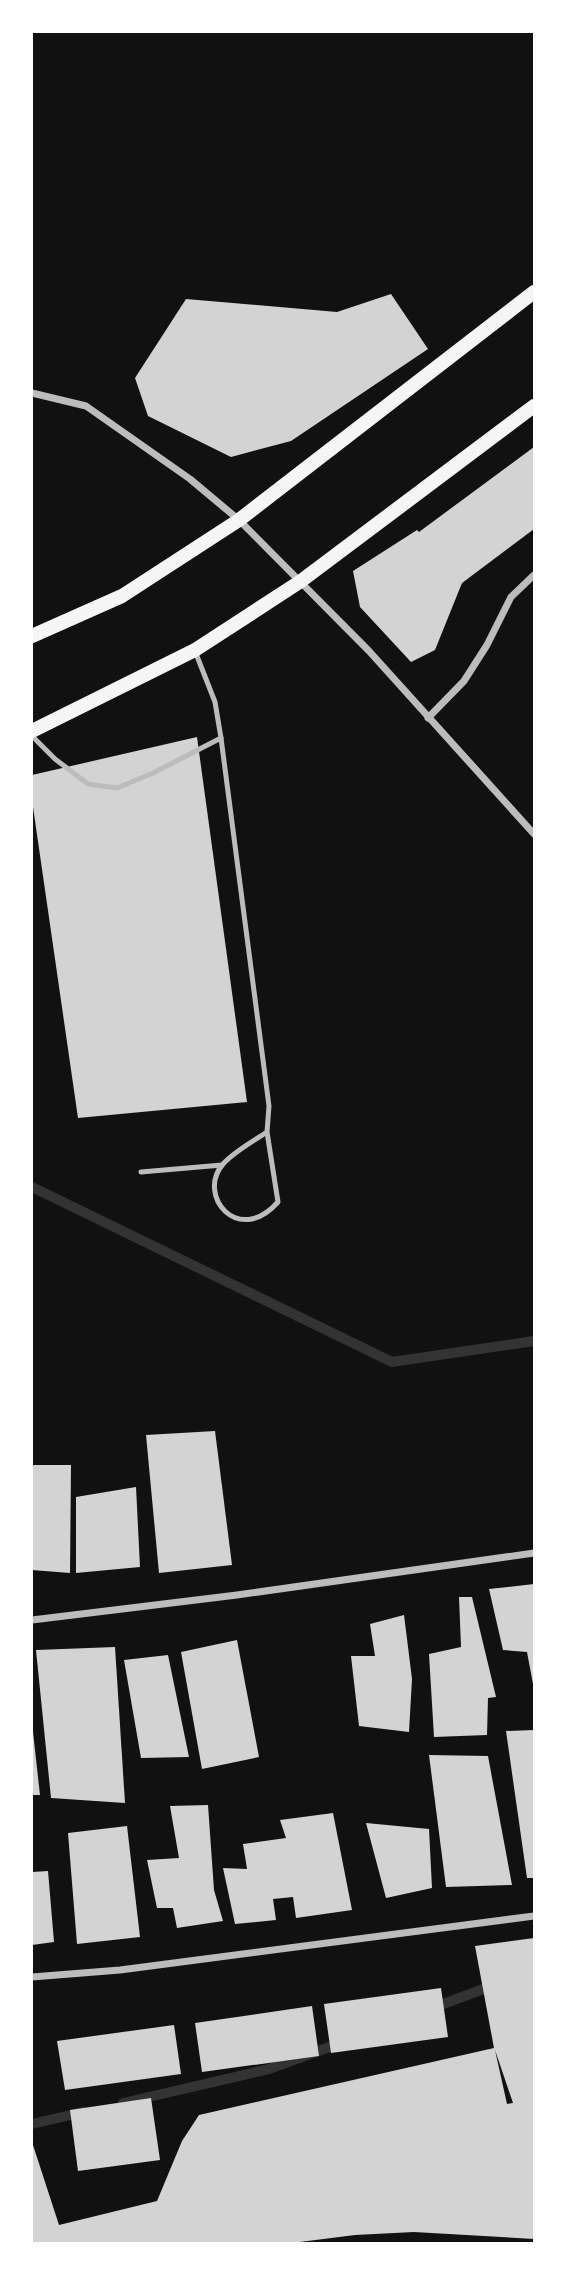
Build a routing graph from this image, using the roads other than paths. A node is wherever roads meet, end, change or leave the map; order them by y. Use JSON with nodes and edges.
{"nodes":[{"id":1,"x":534,"y":292,"type":"edge"},
{"id":2,"x":32,"y":393,"type":"edge"},
{"id":3,"x":534,"y":406,"type":"edge"},
{"id":4,"x":239,"y":520,"type":"junction"},
{"id":5,"x":534,"y":575,"type":"edge"},
{"id":6,"x":301,"y":581,"type":"junction"},
{"id":7,"x":32,"y":636,"type":"edge"},
{"id":8,"x":195,"y":650,"type":"junction"},
{"id":9,"x":428,"y":718,"type":"junction"},
{"id":10,"x":32,"y":734,"type":"edge"},
{"id":11,"x":220,"y":738,"type":"junction"},
{"id":12,"x":534,"y":834,"type":"edge"},
{"id":13,"x":267,"y":1132,"type":"junction"},
{"id":14,"x":222,"y":1165,"type":"junction"},
{"id":15,"x":141,"y":1172,"type":"dead end"},
{"id":16,"x":534,"y":1553,"type":"edge"},
{"id":17,"x":32,"y":1620,"type":"edge"},
{"id":18,"x":534,"y":1916,"type":"edge"},
{"id":19,"x":32,"y":1977,"type":"edge"}],
"edges":[{"from":1,"to":4,"type":"main road"},
{"from":2,"to":4,"type":"street"},
{"from":3,"to":6,"type":"main road"},
{"from":4,"to":6,"type":"street"},
{"from":4,"to":7,"type":"main road"},
{"from":5,"to":9,"type":"street"},
{"from":6,"to":8,"type":"main road"},
{"from":6,"to":9,"type":"street"},
{"from":8,"to":10,"type":"main road"},
{"from":8,"to":11,"type":"lane"},
{"from":9,"to":12,"type":"street"},
{"from":10,"to":11,"type":"lane"},
{"from":11,"to":13,"type":"lane"},
{"from":13,"to":14,"type":"lane"},
{"from":13,"to":14,"type":"lane"},
{"from":14,"to":15,"type":"lane"},
{"from":16,"to":17,"type":"street"},
{"from":18,"to":19,"type":"street"}]}
